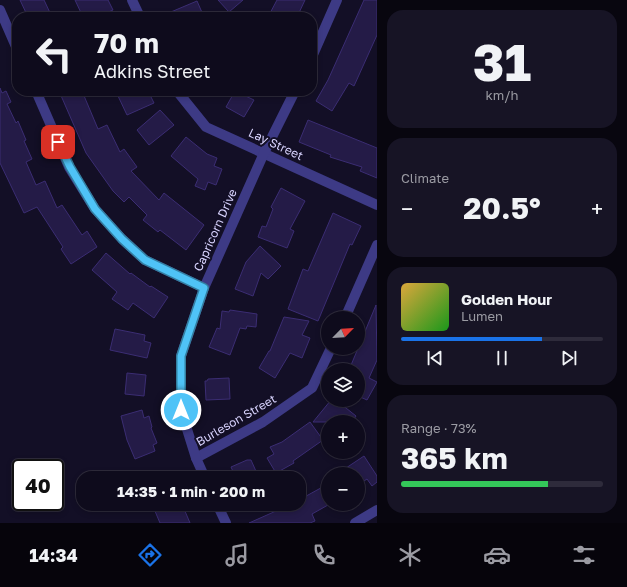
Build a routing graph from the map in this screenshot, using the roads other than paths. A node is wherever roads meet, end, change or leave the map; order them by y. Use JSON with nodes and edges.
{"nodes":[{"id":1,"x":337,"y":0,"type":"edge"},
{"id":2,"x":135,"y":1,"type":"edge"},
{"id":3,"x":0,"y":10,"type":"edge"},
{"id":4,"x":138,"y":12,"type":"edge"},
{"id":5,"x":12,"y":38,"type":"edge"},
{"id":6,"x":317,"y":45,"type":"edge"},
{"id":7,"x":38,"y":96,"type":"edge"},
{"id":8,"x":181,"y":96,"type":"edge"},
{"id":9,"x":292,"y":96,"type":"edge"},
{"id":10,"x":264,"y":153,"type":"junction"},
{"id":11,"x":377,"y":205,"type":"edge"},
{"id":12,"x":377,"y":245,"type":"edge"},
{"id":13,"x":204,"y":288,"type":"junction"},
{"id":14,"x":348,"y":311,"type":"edge"},
{"id":15,"x":328,"y":355,"type":"edge"},
{"id":16,"x":196,"y":458,"type":"junction"},
{"id":17,"x":202,"y":471,"type":"edge"},
{"id":18,"x":377,"y":510,"type":"edge"},
{"id":19,"x":220,"y":511,"type":"edge"},
{"id":20,"x":226,"y":523,"type":"edge"},
{"id":21,"x":355,"y":523,"type":"edge"}],
"edges":[{"from":1,"to":6,"type":"street"},
{"from":2,"to":4,"type":"street"},
{"from":3,"to":5,"type":"street"},
{"from":7,"to":13,"type":"street"},
{"from":8,"to":10,"type":"street","name":"Lay Street"},
{"from":9,"to":10,"type":"street","name":"Capricorn Drive"},
{"from":10,"to":11,"type":"street","name":"Lay Street"},
{"from":10,"to":13,"type":"street","name":"Capricorn Drive"},
{"from":12,"to":14,"type":"street"},
{"from":13,"to":16,"type":"street","name":"Capricorn Drive"},
{"from":15,"to":16,"type":"street","name":"Burleson Street"},
{"from":16,"to":17,"type":"street","name":"Capricorn Drive"},
{"from":18,"to":21,"type":"street"},
{"from":19,"to":20,"type":"street"}]}
